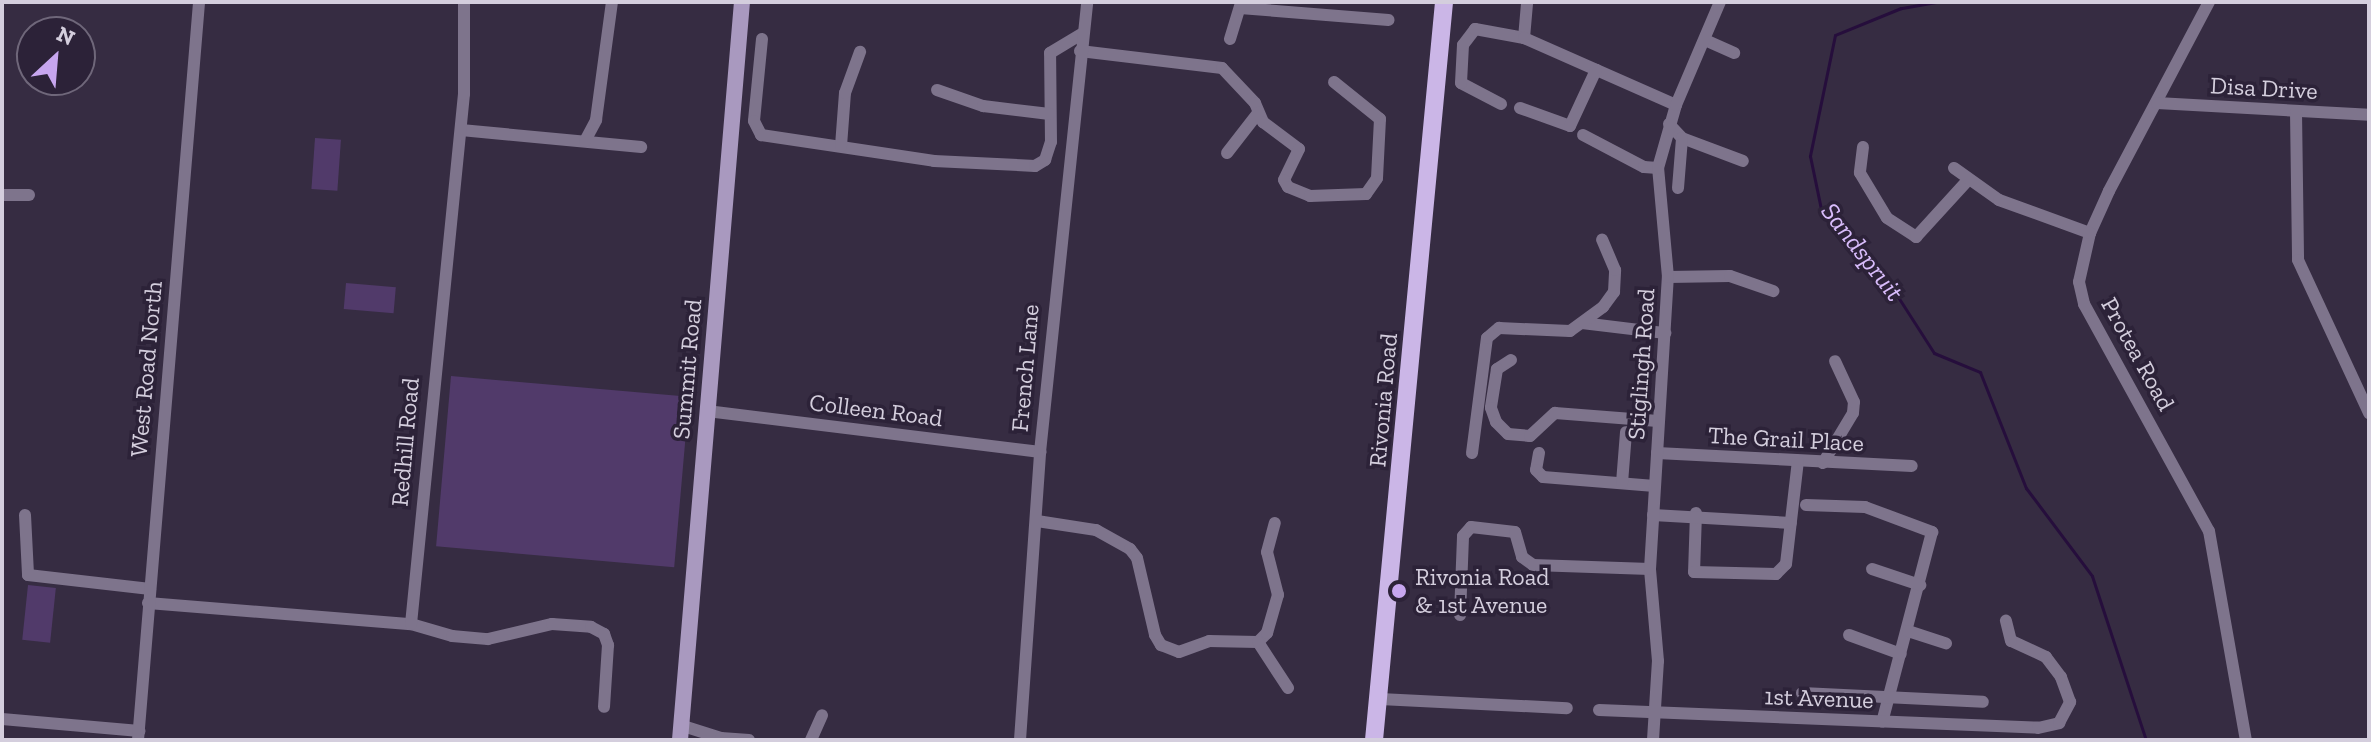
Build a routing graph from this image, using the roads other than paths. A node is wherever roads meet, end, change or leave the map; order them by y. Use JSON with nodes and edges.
{"nodes":[{"id":1,"x":199,"y":2,"type":"edge"},
{"id":2,"x":464,"y":2,"type":"edge"},
{"id":3,"x":612,"y":2,"type":"edge"},
{"id":4,"x":742,"y":2,"type":"edge"},
{"id":5,"x":1087,"y":2,"type":"edge"},
{"id":6,"x":1433,"y":2,"type":"edge"},
{"id":7,"x":1444,"y":2,"type":"edge"},
{"id":8,"x":1527,"y":2,"type":"edge"},
{"id":9,"x":1720,"y":2,"type":"edge"},
{"id":10,"x":2209,"y":2,"type":"edge"},
{"id":11,"x":1241,"y":5,"type":"edge"},
{"id":12,"x":1389,"y":20,"type":"dead end"},
{"id":13,"x":1082,"y":34,"type":"junction"},
{"id":14,"x":1524,"y":38,"type":"junction"},
{"id":15,"x":762,"y":39,"type":"dead end"},
{"id":16,"x":1230,"y":39,"type":"dead end"},
{"id":17,"x":1705,"y":40,"type":"junction"},
{"id":18,"x":1080,"y":51,"type":"junction"},
{"id":19,"x":860,"y":52,"type":"dead end"},
{"id":20,"x":1734,"y":53,"type":"dead end"},
{"id":21,"x":1596,"y":70,"type":"junction"},
{"id":22,"x":1334,"y":82,"type":"dead end"},
{"id":23,"x":937,"y":90,"type":"dead end"},
{"id":24,"x":2157,"y":103,"type":"junction"},
{"id":25,"x":1501,"y":104,"type":"dead end"},
{"id":26,"x":1676,"y":105,"type":"junction"},
{"id":27,"x":1520,"y":108,"type":"dead end"},
{"id":28,"x":2296,"y":112,"type":"junction"},
{"id":29,"x":1258,"y":113,"type":"junction"},
{"id":30,"x":1433,"y":113,"type":"junction"},
{"id":31,"x":1050,"y":114,"type":"junction"},
{"id":32,"x":2369,"y":115,"type":"edge"},
{"id":33,"x":1669,"y":124,"type":"junction"},
{"id":34,"x":461,"y":130,"type":"junction"},
{"id":35,"x":1583,"y":135,"type":"dead end"},
{"id":36,"x":1682,"y":138,"type":"junction"},
{"id":37,"x":585,"y":141,"type":"junction"},
{"id":38,"x":841,"y":146,"type":"junction"},
{"id":39,"x":641,"y":147,"type":"dead end"},
{"id":40,"x":1863,"y":147,"type":"dead end"},
{"id":41,"x":1227,"y":153,"type":"dead end"},
{"id":42,"x":1743,"y":161,"type":"dead end"},
{"id":43,"x":1658,"y":168,"type":"junction"},
{"id":44,"x":1954,"y":168,"type":"dead end"},
{"id":45,"x":1968,"y":180,"type":"junction"},
{"id":46,"x":1678,"y":188,"type":"dead end"},
{"id":47,"x":2,"y":195,"type":"edge"},
{"id":48,"x":29,"y":195,"type":"dead end"},
{"id":49,"x":2090,"y":233,"type":"junction"},
{"id":50,"x":1602,"y":240,"type":"dead end"},
{"id":51,"x":1668,"y":277,"type":"junction"},
{"id":52,"x":1773,"y":291,"type":"dead end"},
{"id":53,"x":1582,"y":323,"type":"junction"},
{"id":54,"x":1665,"y":333,"type":"junction"},
{"id":55,"x":1511,"y":360,"type":"dead end"},
{"id":56,"x":1835,"y":361,"type":"dead end"},
{"id":57,"x":707,"y":411,"type":"junction"},
{"id":58,"x":2369,"y":413,"type":"edge"},
{"id":59,"x":1658,"y":421,"type":"junction"},
{"id":60,"x":1626,"y":432,"type":"dead end"},
{"id":61,"x":1040,"y":452,"type":"junction"},
{"id":62,"x":1472,"y":453,"type":"dead end"},
{"id":63,"x":1539,"y":453,"type":"dead end"},
{"id":64,"x":1657,"y":453,"type":"junction"},
{"id":65,"x":1798,"y":461,"type":"junction"},
{"id":66,"x":1823,"y":463,"type":"junction"},
{"id":67,"x":1912,"y":466,"type":"dead end"},
{"id":68,"x":1622,"y":483,"type":"junction"},
{"id":69,"x":1655,"y":486,"type":"junction"},
{"id":70,"x":1806,"y":505,"type":"dead end"},
{"id":71,"x":1696,"y":513,"type":"junction"},
{"id":72,"x":25,"y":515,"type":"dead end"},
{"id":73,"x":1653,"y":515,"type":"junction"},
{"id":74,"x":1037,"y":521,"type":"junction"},
{"id":75,"x":1275,"y":523,"type":"dead end"},
{"id":76,"x":1791,"y":523,"type":"junction"},
{"id":77,"x":1650,"y":569,"type":"junction"},
{"id":78,"x":1872,"y":569,"type":"dead end"},
{"id":79,"x":1920,"y":585,"type":"junction"},
{"id":80,"x":150,"y":589,"type":"junction"},
{"id":81,"x":148,"y":603,"type":"junction"},
{"id":82,"x":1460,"y":615,"type":"dead end"},
{"id":83,"x":2006,"y":621,"type":"dead end"},
{"id":84,"x":411,"y":624,"type":"junction"},
{"id":85,"x":1908,"y":631,"type":"junction"},
{"id":86,"x":1849,"y":635,"type":"dead end"},
{"id":87,"x":1258,"y":642,"type":"junction"},
{"id":88,"x":1946,"y":643,"type":"dead end"},
{"id":89,"x":1901,"y":654,"type":"junction"},
{"id":90,"x":1288,"y":688,"type":"dead end"},
{"id":91,"x":1802,"y":693,"type":"dead end"},
{"id":92,"x":1382,"y":696,"type":"junction"},
{"id":93,"x":1889,"y":698,"type":"junction"},
{"id":94,"x":1983,"y":702,"type":"dead end"},
{"id":95,"x":604,"y":707,"type":"dead end"},
{"id":96,"x":1567,"y":708,"type":"dead end"},
{"id":97,"x":1599,"y":710,"type":"dead end"},
{"id":98,"x":1655,"y":714,"type":"junction"},
{"id":99,"x":822,"y":715,"type":"dead end"},
{"id":100,"x":2,"y":719,"type":"edge"},
{"id":101,"x":1882,"y":722,"type":"junction"},
{"id":102,"x":680,"y":732,"type":"edge"},
{"id":103,"x":139,"y":735,"type":"edge"},
{"id":104,"x":705,"y":737,"type":"edge"},
{"id":105,"x":749,"y":740,"type":"edge"},
{"id":106,"x":811,"y":740,"type":"edge"},
{"id":107,"x":1020,"y":740,"type":"edge"},
{"id":108,"x":1374,"y":740,"type":"edge"},
{"id":109,"x":1382,"y":740,"type":"edge"},
{"id":110,"x":1653,"y":740,"type":"edge"},
{"id":111,"x":2246,"y":740,"type":"edge"}],
"edges":[{"from":1,"to":80,"type":"street","name":"West Road North"},
{"from":2,"to":34,"type":"street","name":"Redhill Road"},
{"from":3,"to":37,"type":"street"},
{"from":4,"to":57,"type":"main road","name":"Summit Road"},
{"from":5,"to":13,"type":"street","name":"French Lane"},
{"from":6,"to":30,"type":"main road","name":"Rivonia Road"},
{"from":7,"to":30,"type":"main road","name":"Rivonia Road"},
{"from":8,"to":14,"type":"street"},
{"from":9,"to":17,"type":"street","name":"Stiglingh Road"},
{"from":10,"to":24,"type":"street","name":"Protea Road"},
{"from":11,"to":12,"type":"street"},
{"from":11,"to":16,"type":"street"},
{"from":13,"to":18,"type":"street","name":"French Lane"},
{"from":13,"to":31,"type":"street"},
{"from":14,"to":21,"type":"street"},
{"from":14,"to":25,"type":"street"},
{"from":15,"to":38,"type":"street"},
{"from":17,"to":20,"type":"street"},
{"from":17,"to":26,"type":"street","name":"Stiglingh Road"},
{"from":18,"to":29,"type":"street"},
{"from":18,"to":61,"type":"street","name":"French Lane"},
{"from":19,"to":38,"type":"street"},
{"from":21,"to":26,"type":"street"},
{"from":21,"to":27,"type":"street"},
{"from":22,"to":29,"type":"street"},
{"from":23,"to":31,"type":"street"},
{"from":24,"to":28,"type":"street","name":"Disa Drive"},
{"from":24,"to":49,"type":"street","name":"Protea Road"},
{"from":26,"to":33,"type":"street","name":"Stiglingh Road"},
{"from":28,"to":32,"type":"street","name":"Disa Drive"},
{"from":28,"to":58,"type":"street"},
{"from":29,"to":41,"type":"street"},
{"from":30,"to":92,"type":"main road","name":"Rivonia Road"},
{"from":31,"to":38,"type":"street"},
{"from":33,"to":36,"type":"street"},
{"from":33,"to":43,"type":"street","name":"Stiglingh Road"},
{"from":34,"to":37,"type":"street"},
{"from":34,"to":84,"type":"street","name":"Redhill Road"},
{"from":35,"to":43,"type":"street"},
{"from":36,"to":42,"type":"street"},
{"from":36,"to":46,"type":"street"},
{"from":37,"to":39,"type":"street"},
{"from":40,"to":45,"type":"street"},
{"from":43,"to":51,"type":"street","name":"Stiglingh Road"},
{"from":44,"to":45,"type":"street"},
{"from":45,"to":49,"type":"street"},
{"from":47,"to":48,"type":"street"},
{"from":49,"to":111,"type":"street","name":"Protea Road"},
{"from":50,"to":53,"type":"street"},
{"from":51,"to":52,"type":"street"},
{"from":51,"to":54,"type":"street","name":"Stiglingh Road"},
{"from":53,"to":54,"type":"street"},
{"from":53,"to":62,"type":"street"},
{"from":54,"to":59,"type":"street","name":"Stiglingh Road"},
{"from":55,"to":59,"type":"street"},
{"from":56,"to":66,"type":"street"},
{"from":57,"to":61,"type":"street","name":"Colleen Road"},
{"from":57,"to":102,"type":"main road","name":"Summit Road"},
{"from":59,"to":64,"type":"street","name":"Stiglingh Road"},
{"from":60,"to":68,"type":"street"},
{"from":61,"to":74,"type":"street","name":"French Lane"},
{"from":63,"to":68,"type":"street"},
{"from":64,"to":65,"type":"street","name":"The Grail Place"},
{"from":64,"to":69,"type":"street","name":"Stiglingh Road"},
{"from":65,"to":66,"type":"street","name":"The Grail Place"},
{"from":65,"to":76,"type":"street"},
{"from":66,"to":67,"type":"street","name":"The Grail Place"},
{"from":68,"to":69,"type":"street"},
{"from":69,"to":73,"type":"street","name":"Stiglingh Road"},
{"from":70,"to":79,"type":"street"},
{"from":71,"to":73,"type":"street"},
{"from":71,"to":76,"type":"street"},
{"from":71,"to":76,"type":"street"},
{"from":72,"to":80,"type":"street"},
{"from":73,"to":77,"type":"street","name":"Stiglingh Road"},
{"from":74,"to":87,"type":"street"},
{"from":74,"to":107,"type":"street","name":"French Lane"},
{"from":75,"to":87,"type":"street"},
{"from":77,"to":82,"type":"street"},
{"from":77,"to":98,"type":"street","name":"Stiglingh Road"},
{"from":78,"to":79,"type":"street"},
{"from":79,"to":85,"type":"street"},
{"from":80,"to":81,"type":"street","name":"West Road North"},
{"from":81,"to":84,"type":"street"},
{"from":81,"to":103,"type":"street","name":"West Road North"},
{"from":83,"to":101,"type":"street","name":"1st Avenue"},
{"from":84,"to":95,"type":"street"},
{"from":85,"to":88,"type":"street"},
{"from":85,"to":89,"type":"street"},
{"from":86,"to":89,"type":"street"},
{"from":87,"to":90,"type":"street"},
{"from":89,"to":93,"type":"street"},
{"from":91,"to":93,"type":"street"},
{"from":92,"to":96,"type":"street"},
{"from":92,"to":108,"type":"main road","name":"Rivonia Road"},
{"from":92,"to":109,"type":"main road","name":"Rivonia Road"},
{"from":93,"to":94,"type":"street"},
{"from":93,"to":101,"type":"street"},
{"from":97,"to":98,"type":"street","name":"1st Avenue"},
{"from":98,"to":101,"type":"street","name":"1st Avenue"},
{"from":98,"to":110,"type":"street","name":"Stiglingh Road"},
{"from":99,"to":106,"type":"street"},
{"from":100,"to":103,"type":"street"},
{"from":102,"to":104,"type":"street"},
{"from":104,"to":105,"type":"street"}]}
